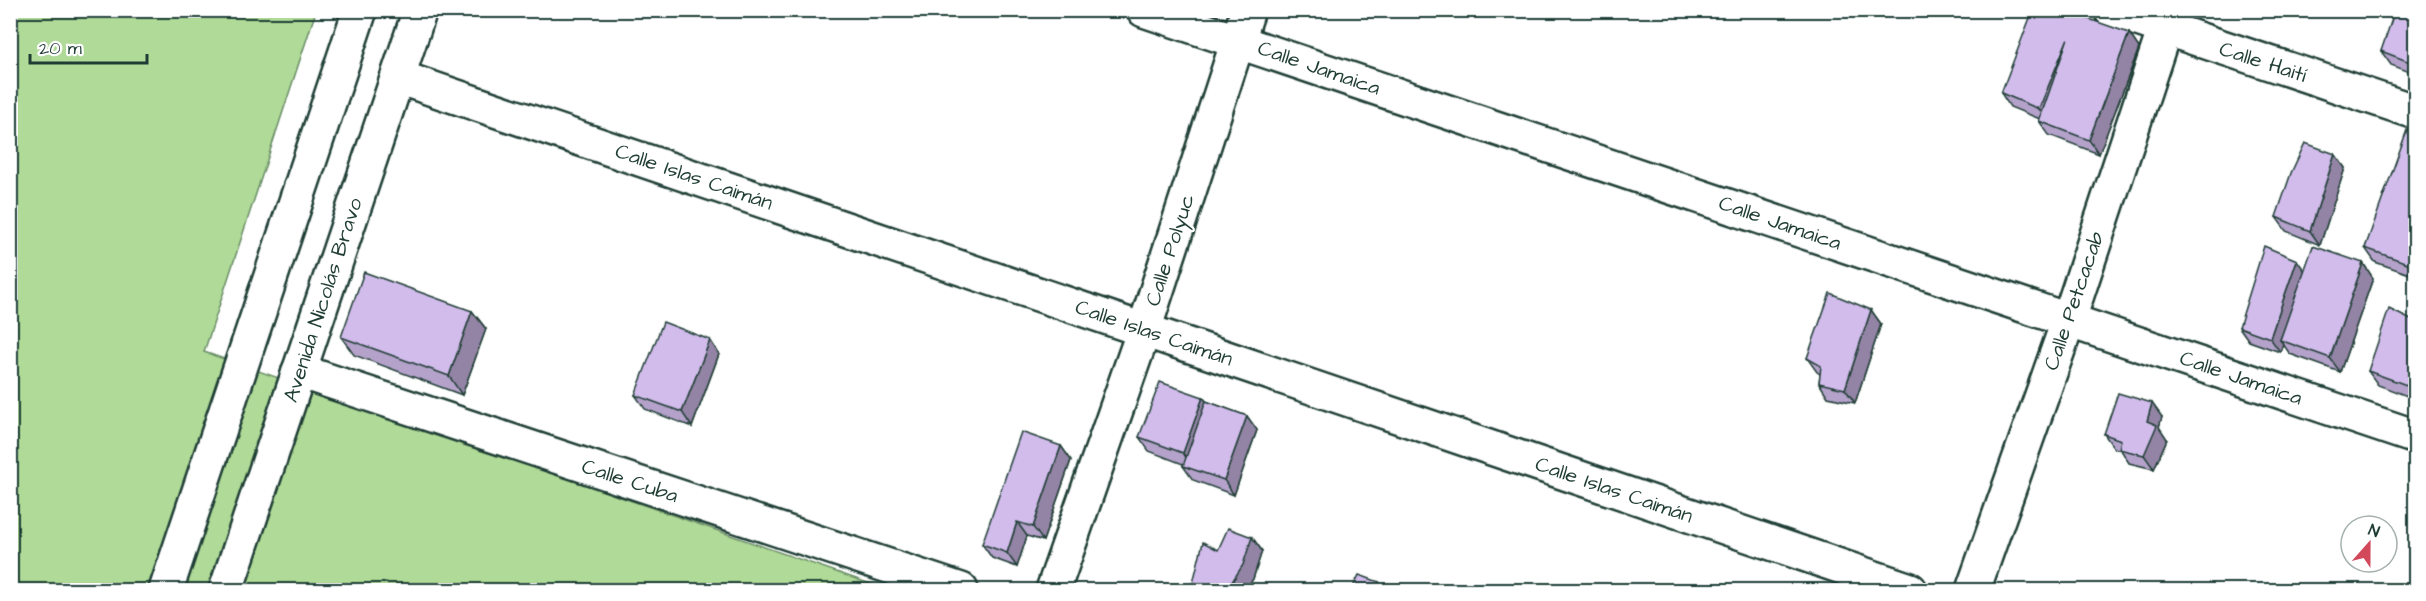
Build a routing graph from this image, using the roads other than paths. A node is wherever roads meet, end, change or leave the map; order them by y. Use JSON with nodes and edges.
{"nodes":[{"id":1,"x":360,"y":10,"type":"edge"},
{"id":2,"x":420,"y":10,"type":"edge"},
{"id":3,"x":1144,"y":10,"type":"edge"},
{"id":4,"x":2111,"y":10,"type":"edge"},
{"id":5,"x":2168,"y":20,"type":"edge"},
{"id":6,"x":1243,"y":26,"type":"edge"},
{"id":7,"x":398,"y":77,"type":"junction"},
{"id":8,"x":2415,"y":112,"type":"edge"},
{"id":9,"x":2069,"y":320,"type":"junction"},
{"id":10,"x":1144,"y":330,"type":"junction"},
{"id":11,"x":300,"y":370,"type":"junction"},
{"id":12,"x":2415,"y":437,"type":"edge"},
{"id":13,"x":166,"y":591,"type":"edge"},
{"id":14,"x":226,"y":591,"type":"edge"},
{"id":15,"x":961,"y":591,"type":"edge"},
{"id":16,"x":1053,"y":591,"type":"edge"},
{"id":17,"x":1910,"y":591,"type":"edge"},
{"id":18,"x":1974,"y":591,"type":"edge"}],
"edges":[{"from":1,"to":13,"type":"street"},
{"from":2,"to":7,"type":"street","name":"Avenida Nicolás Bravo"},
{"from":3,"to":6,"type":"street","name":"Calle Jamaica"},
{"from":4,"to":5,"type":"street","name":"Calle Haití"},
{"from":5,"to":8,"type":"street","name":"Calle Haití"},
{"from":5,"to":9,"type":"street","name":"Calle Petcacab"},
{"from":6,"to":9,"type":"street","name":"Calle Jamaica"},
{"from":6,"to":10,"type":"street","name":"Calle Polyuc"},
{"from":7,"to":10,"type":"street","name":"Calle Islas Caimán"},
{"from":7,"to":11,"type":"street","name":"Avenida Nicolás Bravo"},
{"from":9,"to":12,"type":"street","name":"Calle Jamaica"},
{"from":9,"to":18,"type":"street","name":"Calle Petcacab"},
{"from":10,"to":16,"type":"street","name":"Calle Polyuc"},
{"from":10,"to":17,"type":"street","name":"Calle Islas Caimán"},
{"from":11,"to":14,"type":"street","name":"Avenida Nicolás Bravo"},
{"from":11,"to":15,"type":"street","name":"Calle Cuba"}]}
